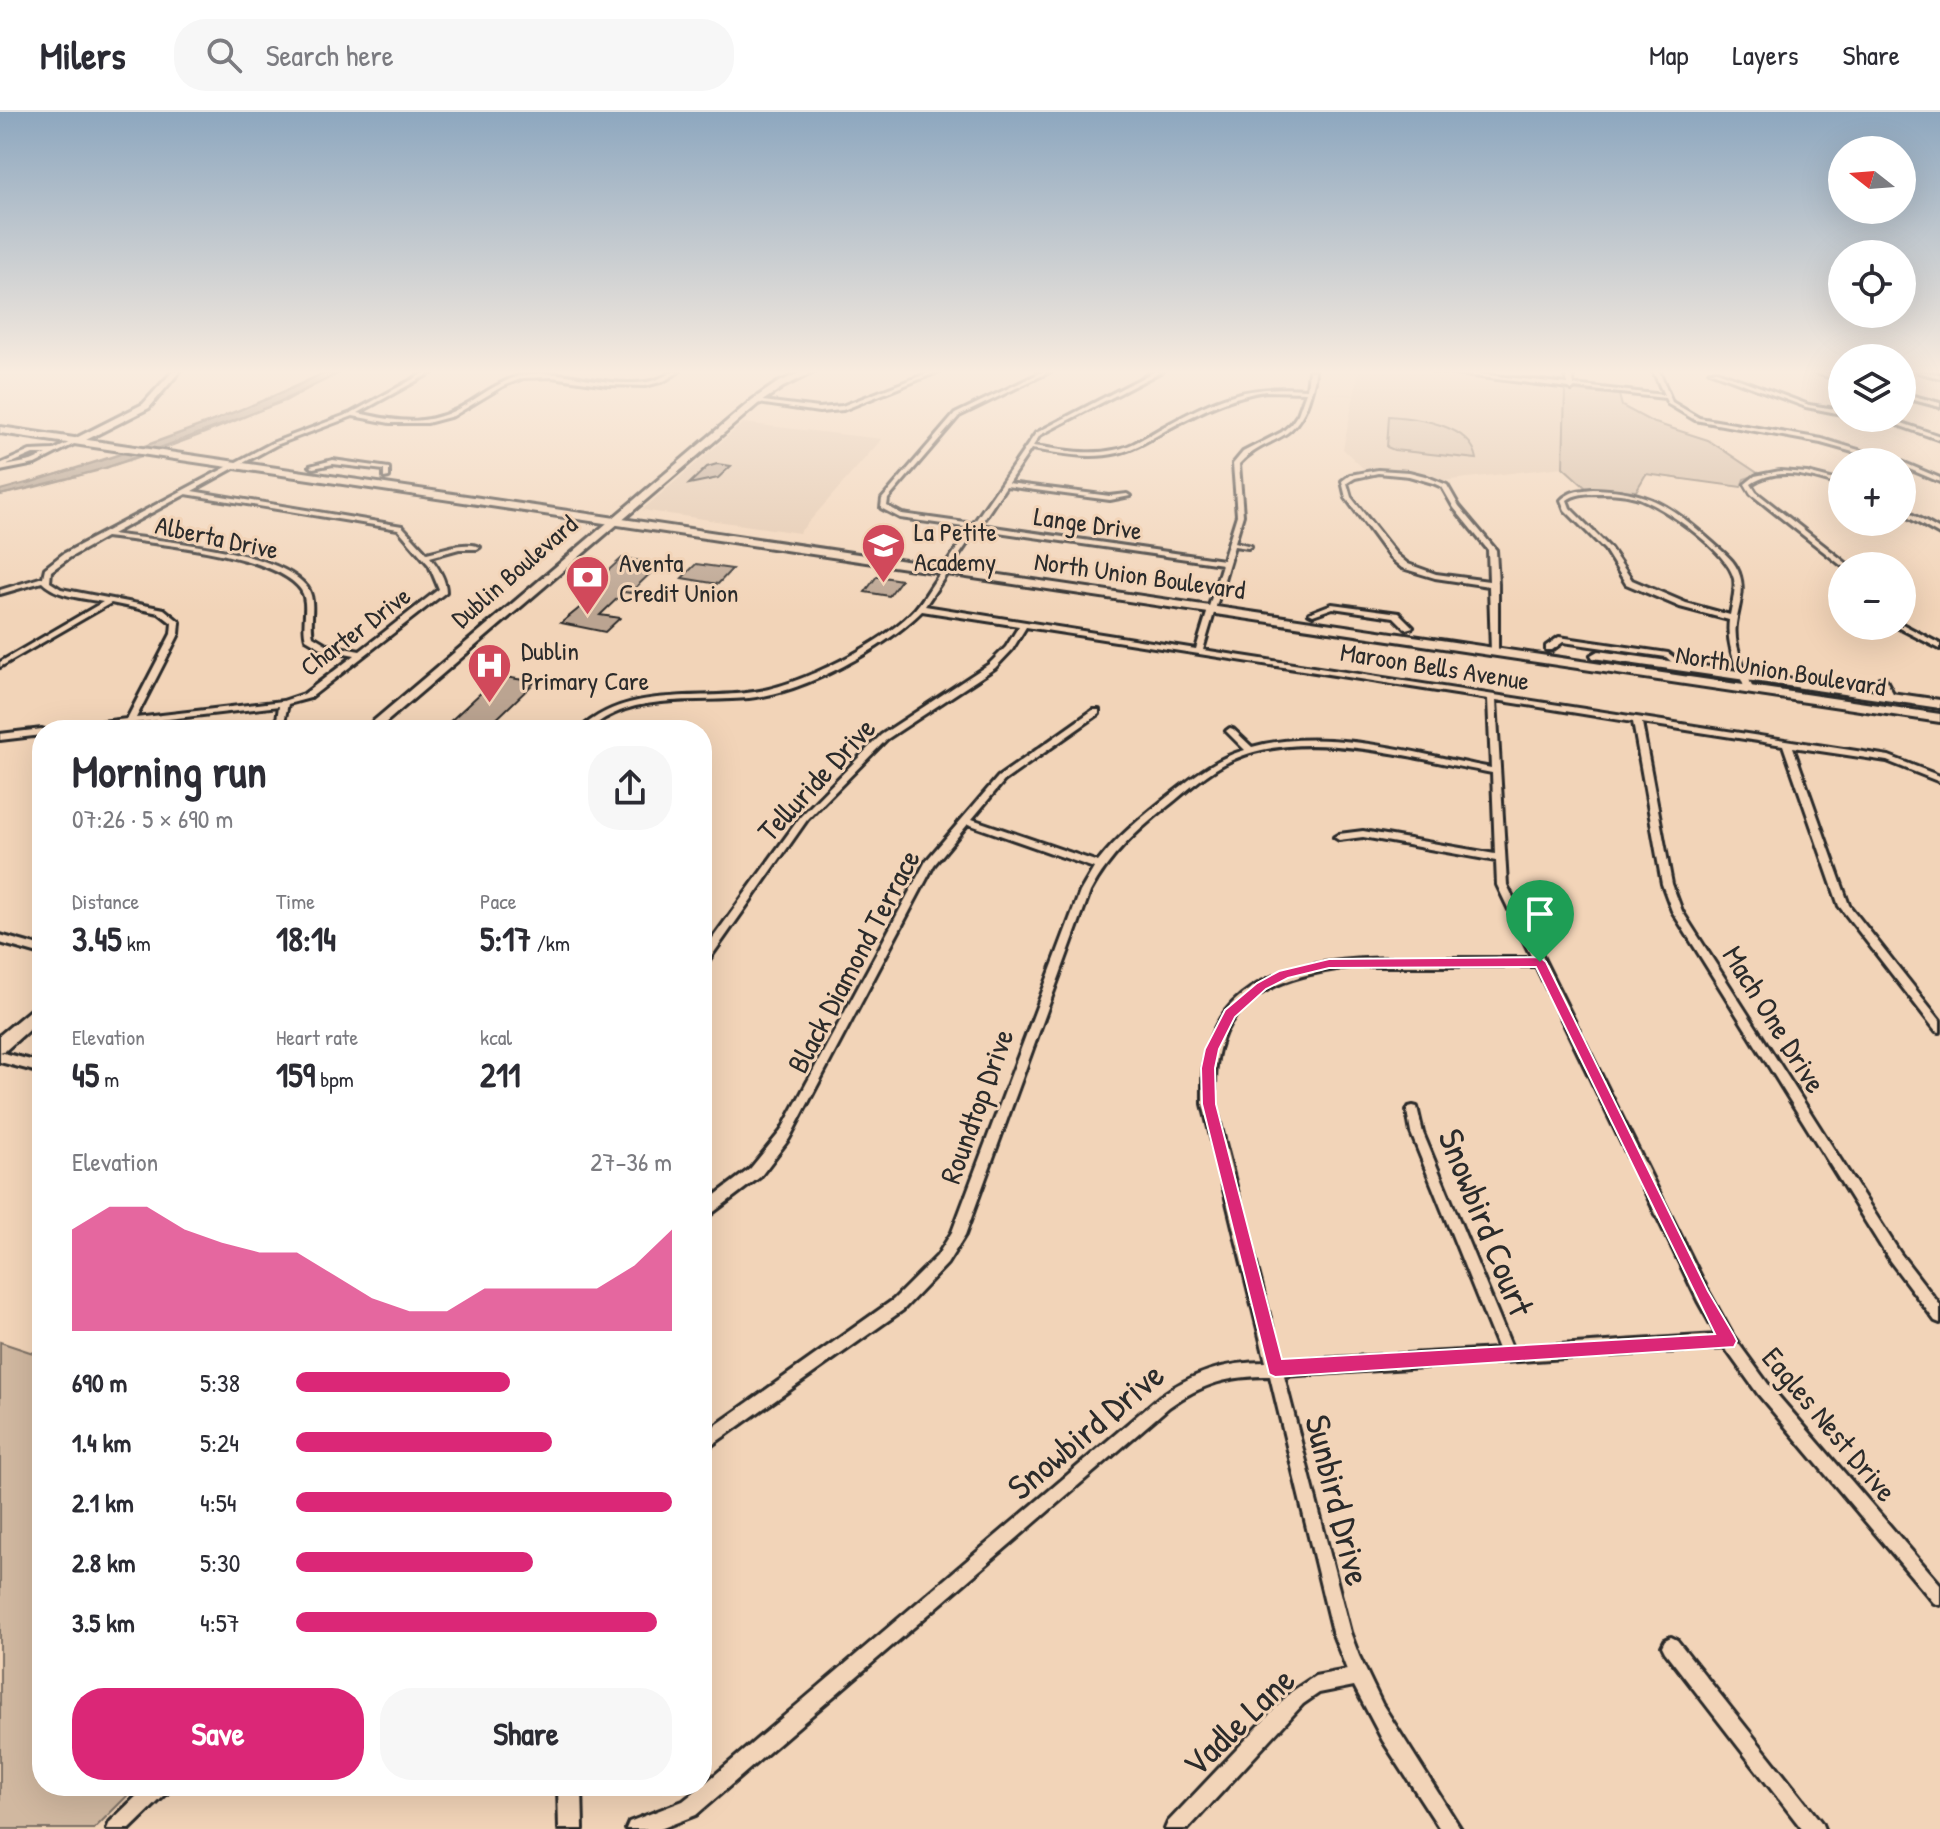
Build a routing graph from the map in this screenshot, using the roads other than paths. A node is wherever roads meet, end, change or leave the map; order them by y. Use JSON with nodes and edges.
{"nodes":[{"id":1,"x":146,"y":451,"type":"edge"},
{"id":2,"x":211,"y":451,"type":"edge"},
{"id":3,"x":261,"y":451,"type":"edge"},
{"id":4,"x":697,"y":451,"type":"edge"},
{"id":5,"x":926,"y":451,"type":"edge"},
{"id":6,"x":1025,"y":451,"type":"edge"},
{"id":7,"x":1069,"y":451,"type":"edge"},
{"id":8,"x":1117,"y":451,"type":"edge"},
{"id":9,"x":1251,"y":451,"type":"edge"},
{"id":10,"x":57,"y":452,"type":"joint"},
{"id":11,"x":250,"y":457,"type":"junction"},
{"id":12,"x":236,"y":464,"type":"junction"},
{"id":13,"x":0,"y":467,"type":"edge"},
{"id":14,"x":1916,"y":470,"type":"edge"},
{"id":15,"x":1828,"y":480,"type":"edge"},
{"id":16,"x":1940,"y":480,"type":"edge"},
{"id":17,"x":1003,"y":484,"type":"junction"},
{"id":18,"x":186,"y":492,"type":"junction"},
{"id":19,"x":1127,"y":496,"type":"dead end"},
{"id":20,"x":623,"y":513,"type":"junction"},
{"id":21,"x":1916,"y":519,"type":"edge"},
{"id":22,"x":613,"y":522,"type":"junction"},
{"id":23,"x":973,"y":527,"type":"junction"},
{"id":24,"x":1940,"y":533,"type":"edge"},
{"id":25,"x":1923,"y":534,"type":"dead end"},
{"id":26,"x":105,"y":535,"type":"junction"},
{"id":27,"x":1231,"y":543,"type":"junction"},
{"id":28,"x":1248,"y":546,"type":"dead end"},
{"id":29,"x":477,"y":547,"type":"dead end"},
{"id":30,"x":1829,"y":552,"type":"edge"},
{"id":31,"x":424,"y":556,"type":"junction"},
{"id":32,"x":1225,"y":562,"type":"junction"},
{"id":33,"x":948,"y":566,"type":"junction"},
{"id":34,"x":45,"y":579,"type":"junction"},
{"id":35,"x":1494,"y":584,"type":"junction"},
{"id":36,"x":0,"y":592,"type":"edge"},
{"id":37,"x":110,"y":601,"type":"junction"},
{"id":38,"x":1213,"y":604,"type":"junction"},
{"id":39,"x":920,"y":608,"type":"junction"},
{"id":40,"x":1734,"y":619,"type":"junction"},
{"id":41,"x":1024,"y":623,"type":"junction"},
{"id":42,"x":1916,"y":635,"type":"edge"},
{"id":43,"x":1495,"y":646,"type":"junction"},
{"id":44,"x":1940,"y":647,"type":"edge"},
{"id":45,"x":1199,"y":651,"type":"junction"},
{"id":46,"x":362,"y":654,"type":"junction"},
{"id":47,"x":0,"y":665,"type":"edge"},
{"id":48,"x":1882,"y":680,"type":"dead end"},
{"id":49,"x":1746,"y":682,"type":"junction"},
{"id":50,"x":1492,"y":696,"type":"junction"},
{"id":51,"x":1891,"y":697,"type":"junction"},
{"id":52,"x":284,"y":703,"type":"junction"},
{"id":53,"x":1940,"y":704,"type":"edge"},
{"id":54,"x":1096,"y":712,"type":"dead end"},
{"id":55,"x":1940,"y":718,"type":"edge"},
{"id":56,"x":131,"y":720,"type":"edge"},
{"id":57,"x":169,"y":720,"type":"edge"},
{"id":58,"x":281,"y":720,"type":"dead end"},
{"id":59,"x":381,"y":720,"type":"edge"},
{"id":60,"x":600,"y":720,"type":"edge"},
{"id":61,"x":1637,"y":720,"type":"junction"},
{"id":62,"x":1230,"y":731,"type":"dead end"},
{"id":63,"x":32,"y":733,"type":"edge"},
{"id":64,"x":0,"y":737,"type":"edge"},
{"id":65,"x":1787,"y":743,"type":"junction"},
{"id":66,"x":1250,"y":750,"type":"junction"},
{"id":67,"x":1494,"y":771,"type":"junction"},
{"id":68,"x":1940,"y":779,"type":"edge"},
{"id":69,"x":966,"y":820,"type":"junction"},
{"id":70,"x":1339,"y":837,"type":"dead end"},
{"id":71,"x":1498,"y":858,"type":"junction"},
{"id":72,"x":1099,"y":866,"type":"junction"},
{"id":73,"x":0,"y":939,"type":"edge"},
{"id":74,"x":712,"y":947,"type":"edge"},
{"id":75,"x":32,"y":948,"type":"edge"},
{"id":76,"x":1540,"y":962,"type":"junction"},
{"id":77,"x":32,"y":1018,"type":"edge"},
{"id":78,"x":1940,"y":1028,"type":"edge"},
{"id":79,"x":0,"y":1045,"type":"edge"},
{"id":80,"x":0,"y":1057,"type":"edge"},
{"id":81,"x":32,"y":1065,"type":"edge"},
{"id":82,"x":1413,"y":1111,"type":"dead end"},
{"id":83,"x":712,"y":1205,"type":"edge"},
{"id":84,"x":1940,"y":1316,"type":"edge"},
{"id":85,"x":1728,"y":1341,"type":"junction"},
{"id":86,"x":1507,"y":1354,"type":"junction"},
{"id":87,"x":1275,"y":1368,"type":"junction"},
{"id":88,"x":712,"y":1437,"type":"edge"},
{"id":89,"x":1940,"y":1597,"type":"edge"},
{"id":90,"x":1671,"y":1646,"type":"dead end"},
{"id":91,"x":1356,"y":1677,"type":"junction"},
{"id":92,"x":712,"y":1790,"type":"edge"},
{"id":93,"x":150,"y":1796,"type":"edge"},
{"id":94,"x":570,"y":1796,"type":"edge"},
{"id":95,"x":703,"y":1796,"type":"edge"},
{"id":96,"x":117,"y":1829,"type":"edge"},
{"id":97,"x":571,"y":1829,"type":"edge"},
{"id":98,"x":636,"y":1829,"type":"edge"},
{"id":99,"x":1175,"y":1829,"type":"edge"},
{"id":100,"x":1451,"y":1829,"type":"edge"},
{"id":101,"x":1814,"y":1829,"type":"edge"}],
"edges":[{"from":1,"to":12,"type":"main road","name":"North Union Boulevard"},
{"from":2,"to":11,"type":"main road","name":"North Union Boulevard"},
{"from":3,"to":11,"type":"street"},
{"from":4,"to":20,"type":"main road","name":"Dublin Boulevard"},
{"from":5,"to":23,"type":"street","name":"Lange Drive"},
{"from":6,"to":17,"type":"street"},
{"from":7,"to":8,"type":"street"},
{"from":9,"to":27,"type":"street"},
{"from":10,"to":13,"type":"street"},
{"from":10,"to":13,"type":"street"},
{"from":11,"to":12,"type":"street"},
{"from":11,"to":20,"type":"main road","name":"North Union Boulevard"},
{"from":12,"to":18,"type":"street"},
{"from":12,"to":22,"type":"main road","name":"North Union Boulevard"},
{"from":14,"to":16,"type":"street"},
{"from":15,"to":30,"type":"street"},
{"from":17,"to":19,"type":"street"},
{"from":17,"to":23,"type":"street"},
{"from":18,"to":26,"type":"street"},
{"from":18,"to":31,"type":"street","name":"Charter Drive"},
{"from":20,"to":22,"type":"main road","name":"Dublin Boulevard"},
{"from":20,"to":33,"type":"main road","name":"North Union Boulevard"},
{"from":21,"to":24,"type":"street"},
{"from":22,"to":33,"type":"main road","name":"North Union Boulevard"},
{"from":22,"to":59,"type":"main road","name":"Dublin Boulevard"},
{"from":23,"to":32,"type":"street","name":"Lange Drive"},
{"from":23,"to":33,"type":"street"},
{"from":24,"to":25,"type":"street"},
{"from":26,"to":34,"type":"street"},
{"from":26,"to":46,"type":"street","name":"Alberta Drive"},
{"from":27,"to":28,"type":"street"},
{"from":27,"to":32,"type":"street"},
{"from":29,"to":31,"type":"street"},
{"from":31,"to":46,"type":"street","name":"Charter Drive"},
{"from":32,"to":38,"type":"street"},
{"from":33,"to":38,"type":"main road","name":"North Union Boulevard"},
{"from":33,"to":39,"type":"street"},
{"from":34,"to":36,"type":"street"},
{"from":34,"to":37,"type":"street"},
{"from":35,"to":35,"type":"street"},
{"from":35,"to":43,"type":"street"},
{"from":37,"to":47,"type":"street"},
{"from":37,"to":56,"type":"street"},
{"from":38,"to":43,"type":"main road","name":"North Union Boulevard"},
{"from":38,"to":43,"type":"main road","name":"North Union Boulevard"},
{"from":38,"to":45,"type":"street"},
{"from":39,"to":41,"type":"street","name":"Maroon Bells Avenue"},
{"from":39,"to":60,"type":"street"},
{"from":40,"to":40,"type":"street"},
{"from":40,"to":49,"type":"street"},
{"from":41,"to":45,"type":"street","name":"Maroon Bells Avenue"},
{"from":41,"to":74,"type":"street","name":"Telluride Drive"},
{"from":42,"to":44,"type":"street"},
{"from":43,"to":49,"type":"main road","name":"North Union Boulevard"},
{"from":43,"to":49,"type":"main road","name":"North Union Boulevard"},
{"from":45,"to":50,"type":"street","name":"Maroon Bells Avenue"},
{"from":46,"to":52,"type":"street","name":"Charter Drive"},
{"from":48,"to":51,"type":"street","name":"North Union Boulevard"},
{"from":49,"to":51,"type":"main road","name":"North Union Boulevard"},
{"from":49,"to":55,"type":"main road","name":"North Union Boulevard"},
{"from":50,"to":61,"type":"street","name":"Maroon Bells Avenue"},
{"from":50,"to":67,"type":"street","name":"Eagles Nest Drive"},
{"from":51,"to":53,"type":"main road","name":"North Union Boulevard"},
{"from":52,"to":57,"type":"street","name":"Charter Drive"},
{"from":52,"to":58,"type":"street","name":"Charter Drive"},
{"from":54,"to":69,"type":"street","name":"Black Diamond Terrace"},
{"from":61,"to":65,"type":"street","name":"Maroon Bells Avenue"},
{"from":61,"to":84,"type":"street","name":"Mach One Drive"},
{"from":62,"to":66,"type":"street"},
{"from":63,"to":64,"type":"street"},
{"from":65,"to":68,"type":"street","name":"Maroon Bells Avenue"},
{"from":65,"to":78,"type":"street"},
{"from":66,"to":67,"type":"street","name":"Roundtop Drive"},
{"from":66,"to":72,"type":"street","name":"Roundtop Drive"},
{"from":67,"to":71,"type":"street","name":"Eagles Nest Drive"},
{"from":69,"to":72,"type":"street"},
{"from":69,"to":83,"type":"street","name":"Black Diamond Terrace"},
{"from":70,"to":71,"type":"street"},
{"from":71,"to":76,"type":"street","name":"Eagles Nest Drive"},
{"from":72,"to":88,"type":"street","name":"Roundtop Drive"},
{"from":73,"to":75,"type":"street"},
{"from":76,"to":85,"type":"street","name":"Eagles Nest Drive"},
{"from":76,"to":87,"type":"street","name":"Sunbird Drive"},
{"from":77,"to":79,"type":"main road"},
{"from":80,"to":81,"type":"street"},
{"from":82,"to":86,"type":"street","name":"Snowbird Court"},
{"from":85,"to":86,"type":"street","name":"Snowbird Drive"},
{"from":85,"to":89,"type":"street","name":"Eagles Nest Drive"},
{"from":86,"to":87,"type":"street","name":"Snowbird Drive"},
{"from":87,"to":91,"type":"street","name":"Sunbird Drive"},
{"from":87,"to":92,"type":"street","name":"Snowbird Drive"},
{"from":90,"to":101,"type":"street"},
{"from":91,"to":99,"type":"street","name":"Vadle Lane"},
{"from":91,"to":100,"type":"street","name":"Sunbird Drive"},
{"from":93,"to":96,"type":"street"},
{"from":94,"to":97,"type":"street"},
{"from":95,"to":98,"type":"street","name":"Snowbird Drive"}]}
